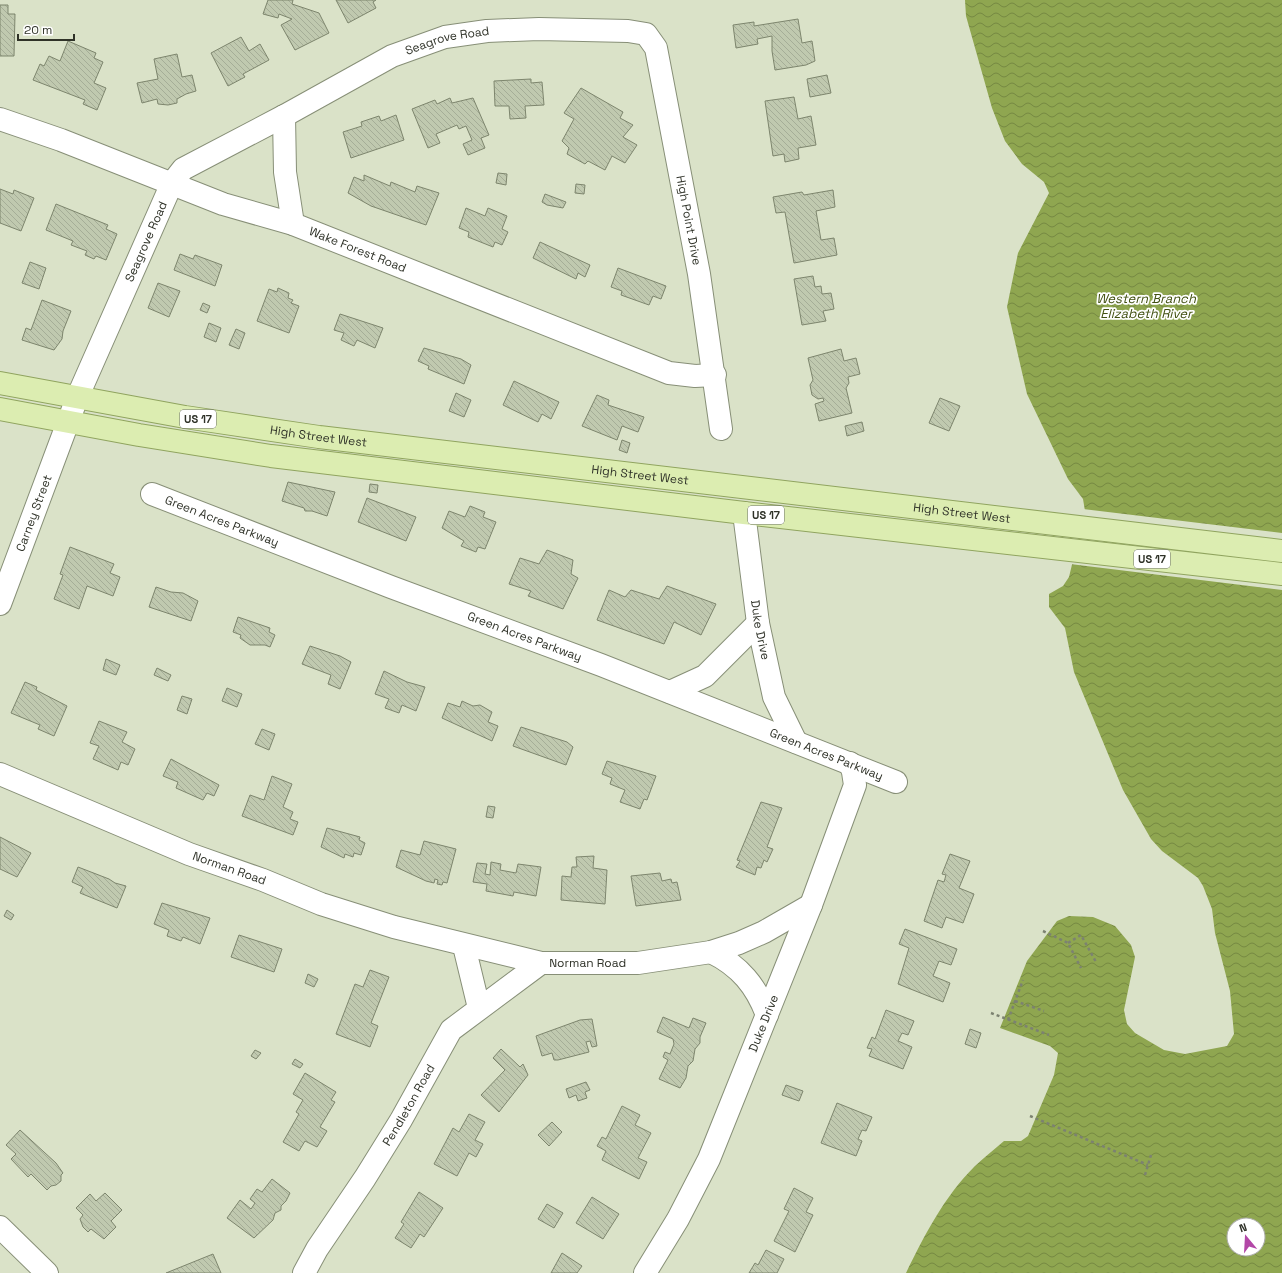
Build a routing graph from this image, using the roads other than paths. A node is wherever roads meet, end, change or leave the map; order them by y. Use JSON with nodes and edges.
{"nodes":[{"id":1,"x":628,"y":32,"type":"joint"},
{"id":2,"x":284,"y":116,"type":"junction"},
{"id":3,"x":0,"y":119,"type":"edge"},
{"id":4,"x":172,"y":183,"type":"junction"},
{"id":5,"x":293,"y":224,"type":"junction"},
{"id":6,"x":715,"y":375,"type":"junction"},
{"id":7,"x":0,"y":383,"type":"edge"},
{"id":8,"x":78,"y":398,"type":"junction"},
{"id":9,"x":0,"y":408,"type":"edge"},
{"id":10,"x":68,"y":422,"type":"junction"},
{"id":11,"x":721,"y":428,"type":"dead end"},
{"id":12,"x":152,"y":494,"type":"dead end"},
{"id":13,"x":744,"y":513,"type":"junction"},
{"id":14,"x":1282,"y":551,"type":"edge"},
{"id":15,"x":1282,"y":574,"type":"edge"},
{"id":16,"x":0,"y":604,"type":"edge"},
{"id":17,"x":758,"y":623,"type":"junction"},
{"id":18,"x":670,"y":692,"type":"junction"},
{"id":19,"x":796,"y":742,"type":"junction"},
{"id":20,"x":850,"y":763,"type":"junction"},
{"id":21,"x":0,"y":774,"type":"edge"},
{"id":22,"x":896,"y":782,"type":"dead end"},
{"id":23,"x":811,"y":905,"type":"junction"},
{"id":24,"x":464,"y":946,"type":"junction"},
{"id":25,"x":711,"y":952,"type":"junction"},
{"id":26,"x":541,"y":963,"type":"junction"},
{"id":27,"x":479,"y":1008,"type":"junction"},
{"id":28,"x":767,"y":1015,"type":"junction"},
{"id":29,"x":0,"y":1228,"type":"edge"},
{"id":30,"x":47,"y":1273,"type":"edge"},
{"id":31,"x":304,"y":1273,"type":"edge"},
{"id":32,"x":645,"y":1273,"type":"edge"}],
"edges":[{"from":1,"to":2,"type":"street","name":"Seagrove Road"},
{"from":1,"to":6,"type":"street","name":"High Point Drive"},
{"from":2,"to":4,"type":"street","name":"Seagrove Road"},
{"from":2,"to":5,"type":"street"},
{"from":3,"to":4,"type":"street","name":"Wake Forest Road"},
{"from":4,"to":5,"type":"street","name":"Wake Forest Road"},
{"from":4,"to":8,"type":"street","name":"Seagrove Road"},
{"from":5,"to":6,"type":"street","name":"Wake Forest Road"},
{"from":6,"to":11,"type":"street","name":"High Point Drive"},
{"from":7,"to":8,"type":"main road","name":"High Street West","number":"US 17"},
{"from":8,"to":10,"type":"street","name":"Seagrove Road"},
{"from":8,"to":14,"type":"main road","name":"High Street West","number":"US 17"},
{"from":9,"to":10,"type":"main road","name":"High Street West","number":"US 17"},
{"from":10,"to":13,"type":"main road","name":"High Street West","number":"US 17"},
{"from":10,"to":16,"type":"street","name":"Carney Street"},
{"from":12,"to":18,"type":"street","name":"Green Acres Parkway"},
{"from":13,"to":15,"type":"main road","name":"High Street West","number":"US 17"},
{"from":13,"to":17,"type":"street","name":"Duke Drive"},
{"from":17,"to":18,"type":"street"},
{"from":17,"to":19,"type":"street","name":"Duke Drive"},
{"from":18,"to":19,"type":"street","name":"Green Acres Parkway"},
{"from":19,"to":20,"type":"street","name":"Green Acres Parkway"},
{"from":20,"to":22,"type":"street","name":"Green Acres Parkway"},
{"from":20,"to":23,"type":"street","name":"Duke Drive"},
{"from":21,"to":24,"type":"street","name":"Norman Road"},
{"from":23,"to":25,"type":"street","name":"Norman Road"},
{"from":23,"to":28,"type":"street","name":"Duke Drive"},
{"from":24,"to":26,"type":"street","name":"Norman Road"},
{"from":24,"to":27,"type":"street"},
{"from":25,"to":26,"type":"street","name":"Norman Road"},
{"from":25,"to":28,"type":"street"},
{"from":26,"to":27,"type":"street","name":"Pendleton Road"},
{"from":27,"to":31,"type":"street","name":"Pendleton Road"},
{"from":28,"to":32,"type":"street","name":"Duke Drive"},
{"from":29,"to":30,"type":"street"}]}
